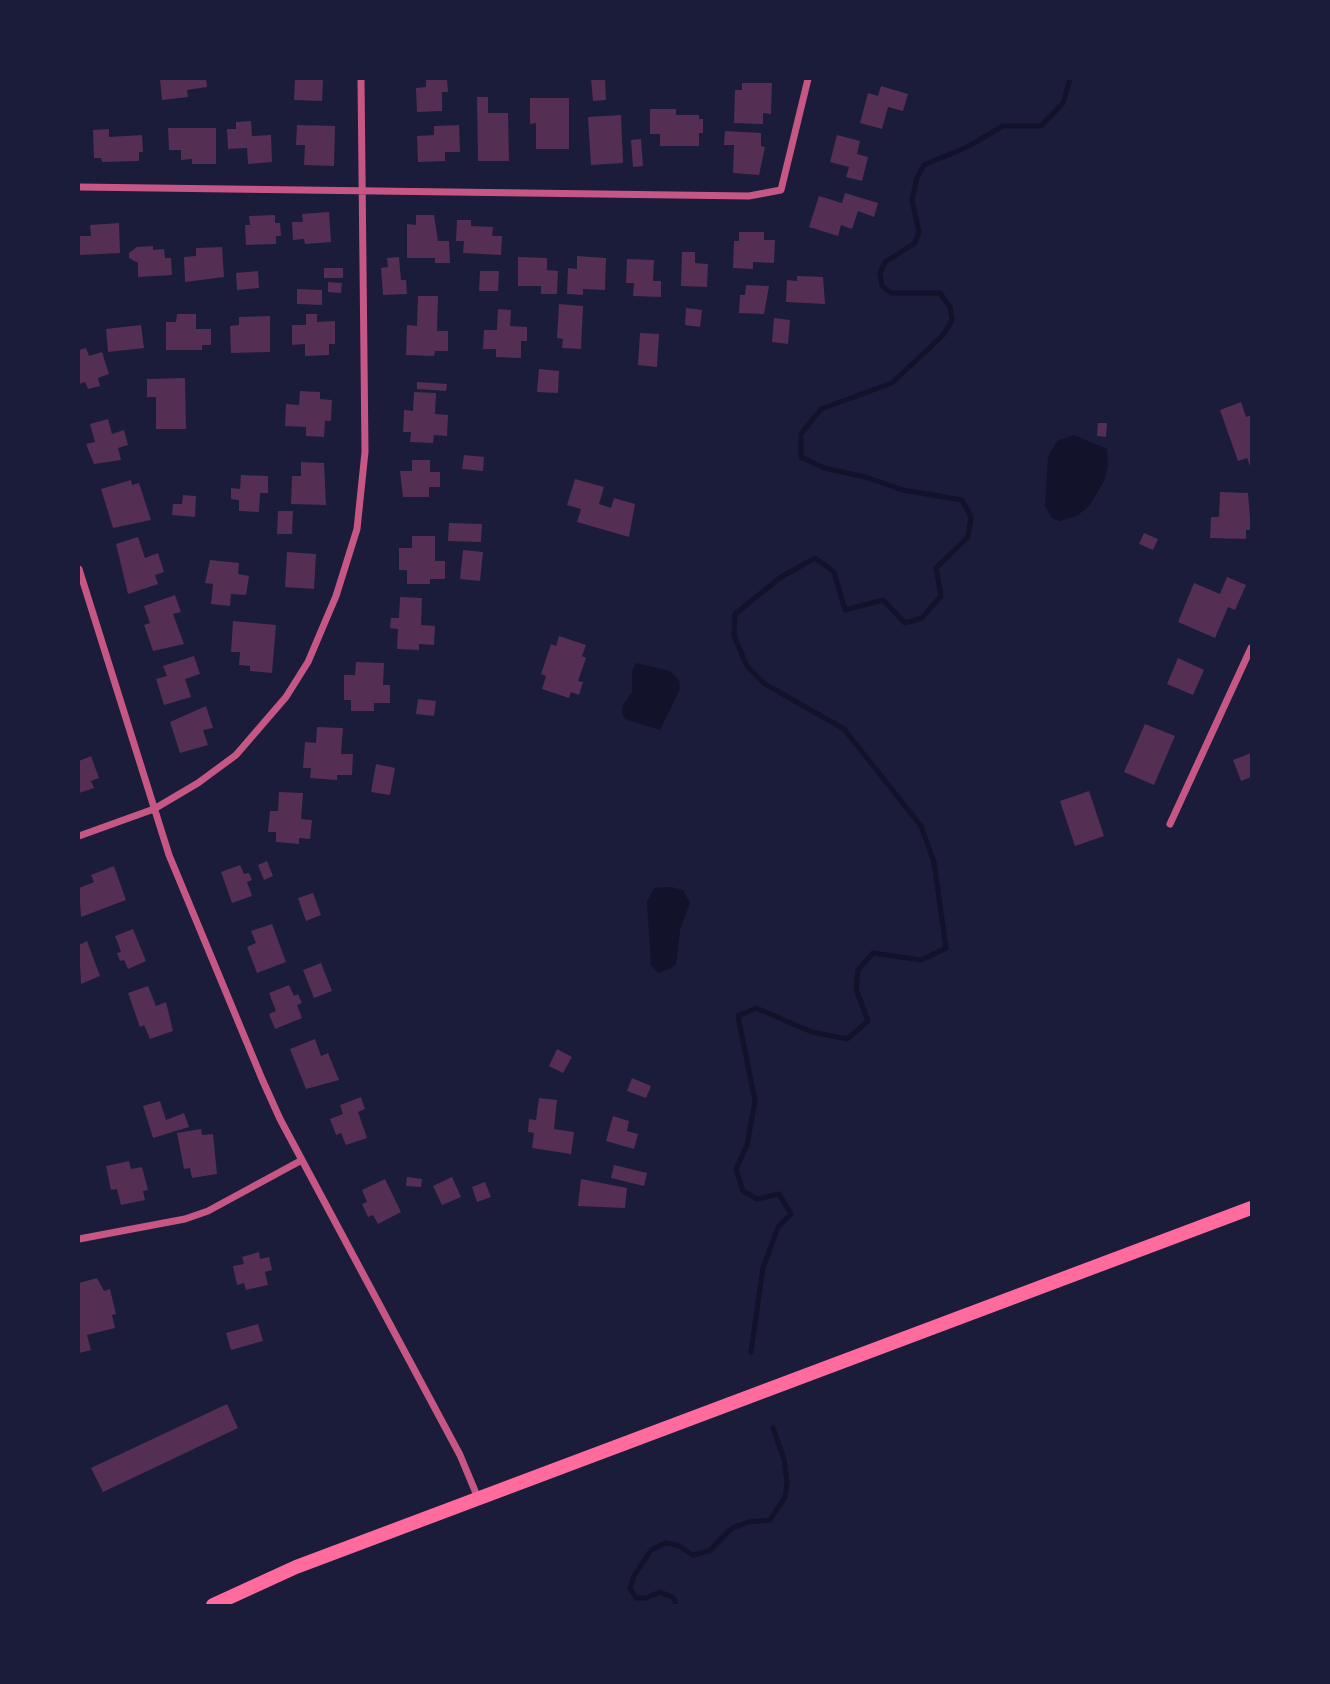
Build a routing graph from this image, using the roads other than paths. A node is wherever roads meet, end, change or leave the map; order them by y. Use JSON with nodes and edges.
{"nodes":[{"id":1,"x":361,"y":79,"type":"edge"},
{"id":2,"x":808,"y":79,"type":"edge"},
{"id":3,"x":79,"y":187,"type":"edge"},
{"id":4,"x":363,"y":188,"type":"junction"},
{"id":5,"x":79,"y":569,"type":"edge"},
{"id":6,"x":1251,"y":648,"type":"edge"},
{"id":7,"x":154,"y":809,"type":"junction"},
{"id":8,"x":1170,"y":824,"type":"dead end"},
{"id":9,"x":79,"y":836,"type":"edge"},
{"id":10,"x":302,"y":1160,"type":"junction"},
{"id":11,"x":1251,"y":1208,"type":"edge"},
{"id":12,"x":79,"y":1239,"type":"edge"},
{"id":13,"x":478,"y":1498,"type":"junction"},
{"id":14,"x":213,"y":1605,"type":"edge"}],
"edges":[{"from":1,"to":4,"type":"street"},
{"from":2,"to":4,"type":"street"},
{"from":3,"to":4,"type":"street"},
{"from":4,"to":7,"type":"street"},
{"from":5,"to":7,"type":"street"},
{"from":6,"to":8,"type":"street"},
{"from":7,"to":9,"type":"street"},
{"from":7,"to":10,"type":"street"},
{"from":10,"to":12,"type":"street"},
{"from":10,"to":13,"type":"street"},
{"from":11,"to":13,"type":"highway"},
{"from":13,"to":14,"type":"highway"}]}
